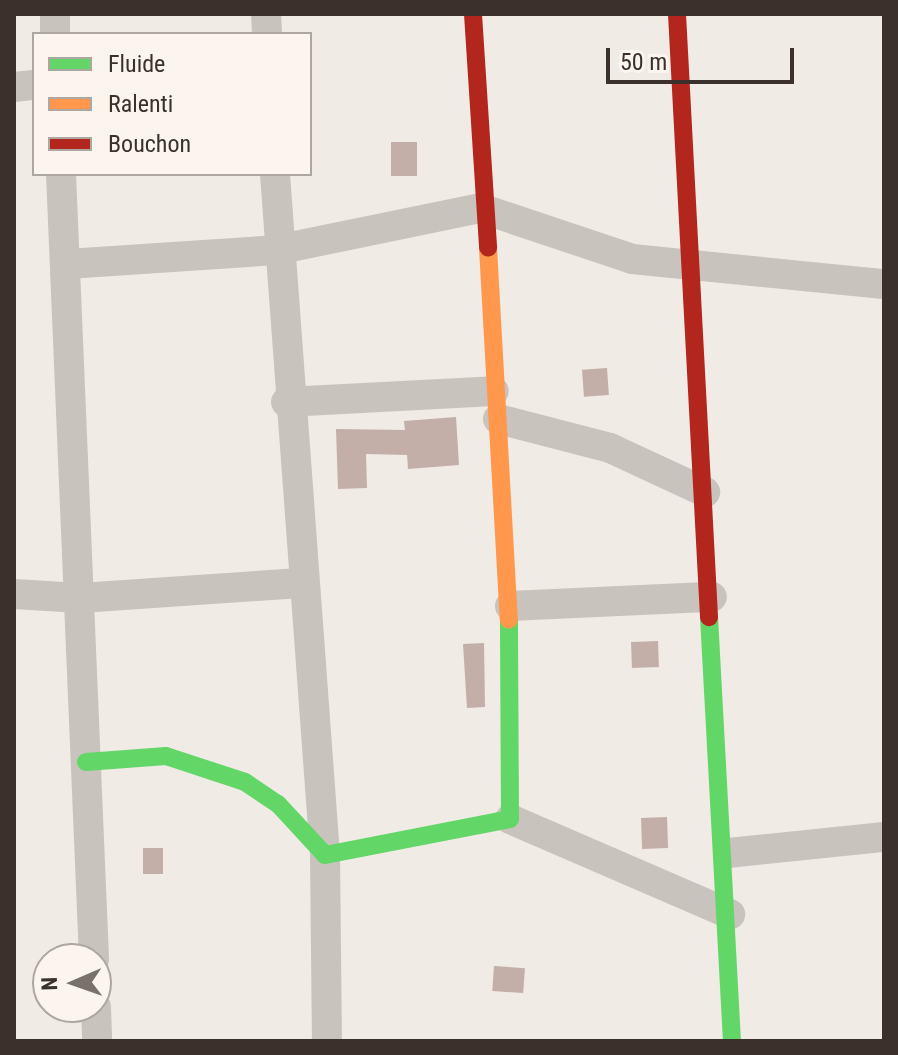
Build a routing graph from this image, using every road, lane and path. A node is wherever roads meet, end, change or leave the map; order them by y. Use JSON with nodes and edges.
{"nodes":[{"id":1,"x":473,"y":14,"type":"edge"},
{"id":2,"x":677,"y":14,"type":"edge"},
{"id":3,"x":61,"y":176,"type":"edge"},
{"id":4,"x":275,"y":176,"type":"edge"},
{"id":5,"x":480,"y":208,"type":"junction"},
{"id":6,"x":276,"y":250,"type":"junction"},
{"id":7,"x":67,"y":264,"type":"junction"},
{"id":8,"x":689,"y":269,"type":"junction"},
{"id":9,"x":884,"y":284,"type":"edge"},
{"id":10,"x":286,"y":402,"type":"junction"},
{"id":11,"x":496,"y":405,"type":"junction"},
{"id":12,"x":705,"y":492,"type":"junction"},
{"id":13,"x":300,"y":583,"type":"junction"},
{"id":14,"x":14,"y":594,"type":"edge"},
{"id":15,"x":712,"y":597,"type":"junction"},
{"id":16,"x":80,"y":598,"type":"junction"},
{"id":17,"x":510,"y":606,"type":"junction"},
{"id":18,"x":86,"y":762,"type":"junction"},
{"id":19,"x":510,"y":819,"type":"junction"},
{"id":20,"x":884,"y":837,"type":"edge"},
{"id":21,"x":728,"y":853,"type":"junction"},
{"id":22,"x":325,"y":855,"type":"junction"},
{"id":23,"x":730,"y":914,"type":"junction"},
{"id":24,"x":93,"y":943,"type":"edge"},
{"id":25,"x":327,"y":1041,"type":"edge"},
{"id":26,"x":732,"y":1041,"type":"edge"}],
"edges":[{"from":1,"to":5,"type":"street"},
{"from":2,"to":8,"type":"street"},
{"from":3,"to":7,"type":"street"},
{"from":4,"to":6,"type":"street"},
{"from":5,"to":6,"type":"street"},
{"from":5,"to":8,"type":"street"},
{"from":5,"to":11,"type":"street"},
{"from":6,"to":7,"type":"street"},
{"from":6,"to":10,"type":"street"},
{"from":7,"to":16,"type":"street"},
{"from":8,"to":9,"type":"street"},
{"from":8,"to":12,"type":"street"},
{"from":10,"to":11,"type":"street"},
{"from":10,"to":13,"type":"street"},
{"from":11,"to":12,"type":"street"},
{"from":11,"to":17,"type":"street"},
{"from":12,"to":15,"type":"street"},
{"from":13,"to":16,"type":"street"},
{"from":13,"to":22,"type":"street"},
{"from":14,"to":16,"type":"street"},
{"from":15,"to":17,"type":"street"},
{"from":15,"to":21,"type":"street"},
{"from":16,"to":18,"type":"street"},
{"from":17,"to":19,"type":"street"},
{"from":18,"to":22,"type":"street"},
{"from":18,"to":24,"type":"street"},
{"from":19,"to":22,"type":"street"},
{"from":19,"to":23,"type":"street"},
{"from":20,"to":21,"type":"street"},
{"from":21,"to":23,"type":"street"},
{"from":22,"to":25,"type":"street"},
{"from":23,"to":26,"type":"street"}]}
